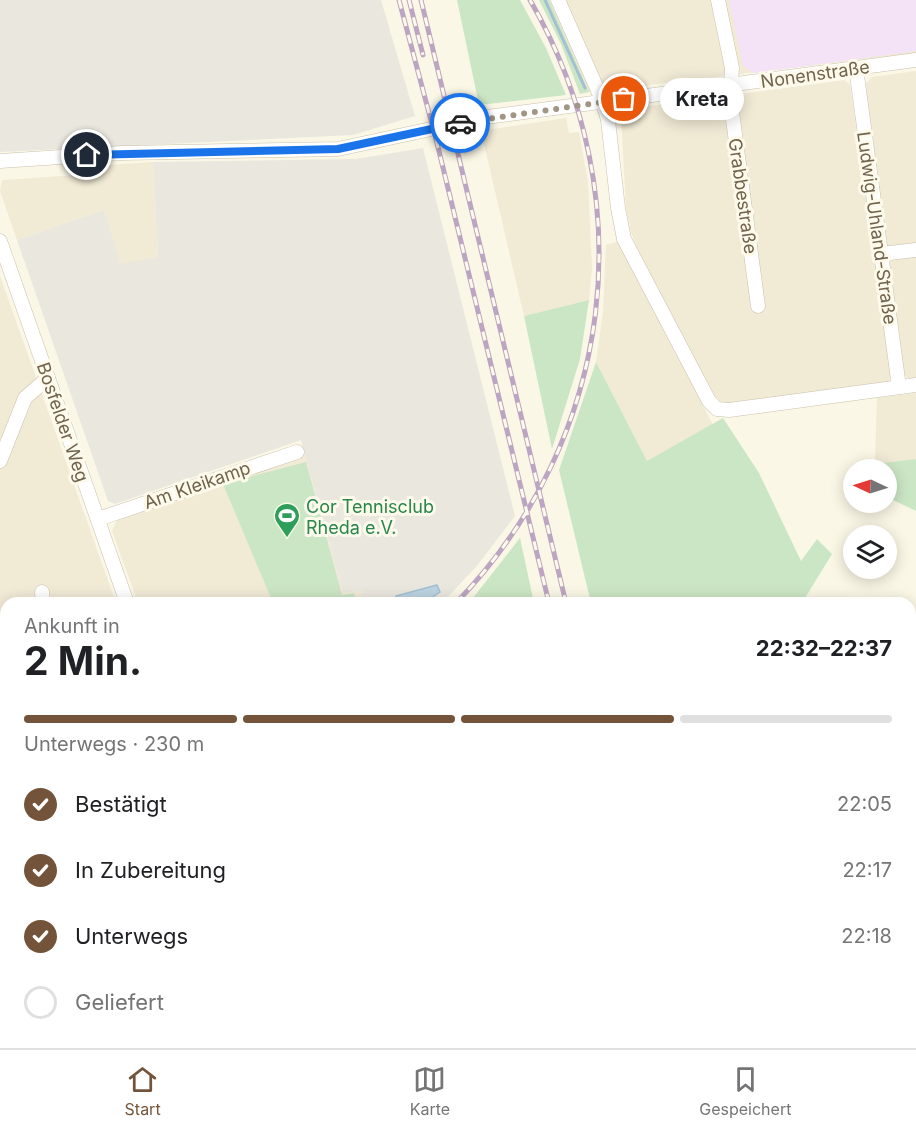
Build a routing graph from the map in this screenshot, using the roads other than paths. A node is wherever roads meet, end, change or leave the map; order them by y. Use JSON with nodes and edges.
{"nodes":[{"id":1,"x":558,"y":0,"type":"edge"},
{"id":2,"x":718,"y":0,"type":"edge"},
{"id":3,"x":916,"y":60,"type":"edge"},
{"id":4,"x":856,"y":68,"type":"junction"},
{"id":5,"x":730,"y":85,"type":"junction"},
{"id":6,"x":603,"y":102,"type":"junction"},
{"id":7,"x":0,"y":161,"type":"edge"},
{"id":8,"x":0,"y":241,"type":"edge"},
{"id":9,"x":916,"y":250,"type":"edge"},
{"id":10,"x":881,"y":254,"type":"junction"},
{"id":11,"x":758,"y":306,"type":"dead end"},
{"id":12,"x":48,"y":378,"type":"junction"},
{"id":13,"x":916,"y":385,"type":"edge"},
{"id":14,"x":899,"y":387,"type":"junction"},
{"id":15,"x":297,"y":452,"type":"dead end"},
{"id":16,"x":0,"y":461,"type":"edge"},
{"id":17,"x":98,"y":519,"type":"junction"},
{"id":18,"x":125,"y":597,"type":"edge"}],
"edges":[{"from":1,"to":6,"type":"street"},
{"from":2,"to":5,"type":"street","name":"Grabbestraße"},
{"from":3,"to":4,"type":"street","name":"Nonenstraße"},
{"from":4,"to":5,"type":"street","name":"Nonenstraße"},
{"from":4,"to":10,"type":"street","name":"Ludwig-Uhland-Straße"},
{"from":5,"to":6,"type":"street","name":"Nonenstraße"},
{"from":5,"to":11,"type":"street","name":"Grabbestraße"},
{"from":6,"to":7,"type":"street","name":"Nonenstraße"},
{"from":6,"to":14,"type":"street"},
{"from":8,"to":12,"type":"street","name":"Bosfelder Weg"},
{"from":9,"to":10,"type":"street"},
{"from":10,"to":14,"type":"street","name":"Ludwig-Uhland-Straße"},
{"from":12,"to":16,"type":"street"},
{"from":12,"to":17,"type":"street","name":"Bosfelder Weg"},
{"from":13,"to":14,"type":"street"},
{"from":15,"to":17,"type":"street","name":"Am Kleikamp"},
{"from":17,"to":18,"type":"street","name":"Bosfelder Weg"}]}
